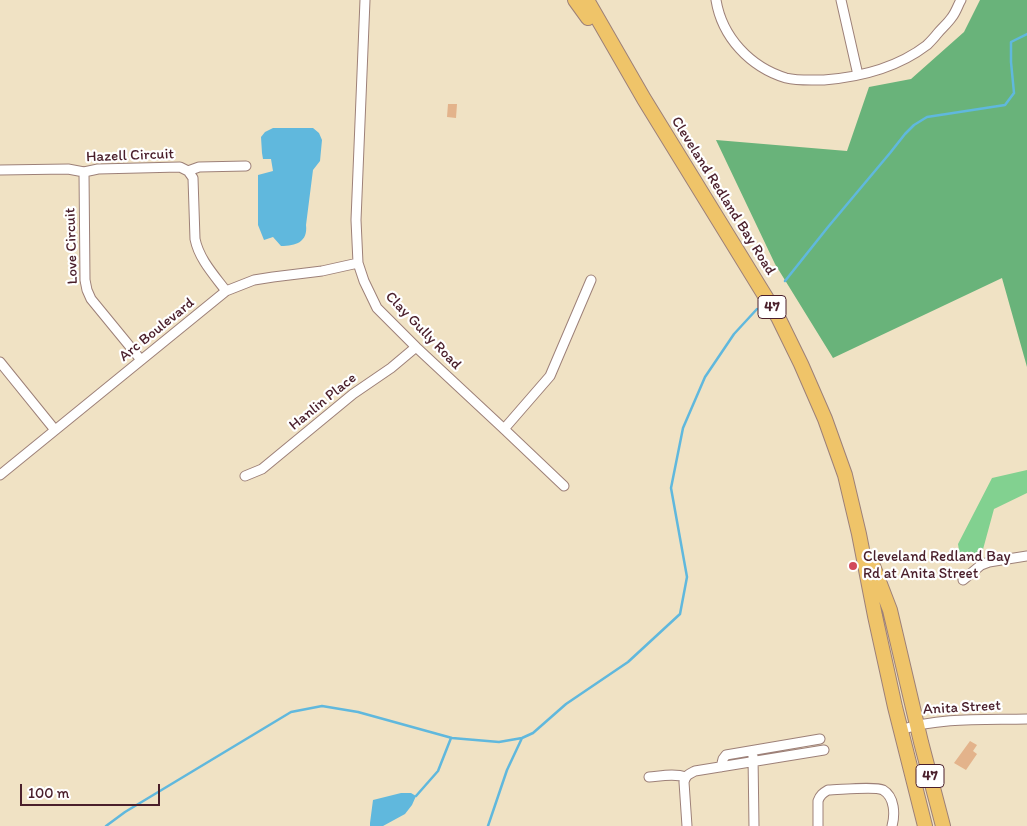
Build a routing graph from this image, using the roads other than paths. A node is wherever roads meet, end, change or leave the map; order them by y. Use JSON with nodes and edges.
{"nodes":[{"id":1,"x":365,"y":0,"type":"edge"},
{"id":2,"x":575,"y":0,"type":"edge"},
{"id":3,"x":586,"y":0,"type":"edge"},
{"id":4,"x":716,"y":0,"type":"edge"},
{"id":5,"x":841,"y":0,"type":"edge"},
{"id":6,"x":961,"y":0,"type":"edge"},
{"id":7,"x":858,"y":75,"type":"junction"},
{"id":8,"x":644,"y":99,"type":"junction"},
{"id":9,"x":246,"y":166,"type":"dead end"},
{"id":10,"x":0,"y":170,"type":"edge"},
{"id":11,"x":188,"y":171,"type":"junction"},
{"id":12,"x":84,"y":172,"type":"junction"},
{"id":13,"x":358,"y":263,"type":"junction"},
{"id":14,"x":591,"y":280,"type":"dead end"},
{"id":15,"x":226,"y":291,"type":"junction"},
{"id":16,"x":416,"y":347,"type":"junction"},
{"id":17,"x":141,"y":360,"type":"junction"},
{"id":18,"x":0,"y":362,"type":"edge"},
{"id":19,"x":504,"y":428,"type":"junction"},
{"id":20,"x":56,"y":430,"type":"junction"},
{"id":21,"x":0,"y":476,"type":"edge"},
{"id":22,"x":246,"y":476,"type":"dead end"},
{"id":23,"x":564,"y":486,"type":"dead end"},
{"id":24,"x":860,"y":534,"type":"junction"},
{"id":25,"x":1027,"y":556,"type":"edge"},
{"id":26,"x":963,"y":580,"type":"dead end"},
{"id":27,"x":1027,"y":719,"type":"edge"},
{"id":28,"x":917,"y":725,"type":"junction"},
{"id":29,"x":900,"y":730,"type":"junction"},
{"id":30,"x":820,"y":739,"type":"dead end"},
{"id":31,"x":824,"y":750,"type":"dead end"},
{"id":32,"x":752,"y":751,"type":"junction"},
{"id":33,"x":753,"y":762,"type":"junction"},
{"id":34,"x":722,"y":767,"type":"junction"},
{"id":35,"x":649,"y":777,"type":"dead end"},
{"id":36,"x":686,"y":777,"type":"junction"},
{"id":37,"x":687,"y":826,"type":"edge"},
{"id":38,"x":754,"y":826,"type":"edge"},
{"id":39,"x":818,"y":826,"type":"edge"},
{"id":40,"x":892,"y":826,"type":"edge"},
{"id":41,"x":926,"y":826,"type":"edge"},
{"id":42,"x":944,"y":826,"type":"edge"}],
"edges":[{"from":1,"to":13,"type":"street","name":"Clay Gully Road"},
{"from":2,"to":8,"type":"highway","name":"Cleveland Redland Bay Road","number":"47"},
{"from":3,"to":8,"type":"highway","name":"Cleveland Redland Bay Road","number":"47"},
{"from":4,"to":7,"type":"street"},
{"from":5,"to":7,"type":"street"},
{"from":6,"to":7,"type":"street"},
{"from":8,"to":24,"type":"highway","name":"Cleveland Redland Bay Road","number":"47"},
{"from":9,"to":11,"type":"street"},
{"from":10,"to":12,"type":"street","name":"Hazell Circuit"},
{"from":11,"to":12,"type":"street","name":"Hazell Circuit"},
{"from":11,"to":15,"type":"street","name":"Hazell Circuit"},
{"from":12,"to":17,"type":"street","name":"Love Circuit"},
{"from":13,"to":15,"type":"street","name":"Arc Boulevard"},
{"from":13,"to":16,"type":"street","name":"Clay Gully Road"},
{"from":14,"to":19,"type":"street"},
{"from":15,"to":17,"type":"street","name":"Arc Boulevard"},
{"from":16,"to":19,"type":"street","name":"Clay Gully Road"},
{"from":16,"to":22,"type":"street","name":"Hanlin Place"},
{"from":17,"to":20,"type":"street","name":"Arc Boulevard"},
{"from":18,"to":20,"type":"street"},
{"from":19,"to":23,"type":"street","name":"Clay Gully Road"},
{"from":20,"to":21,"type":"street","name":"Arc Boulevard"},
{"from":24,"to":28,"type":"highway","name":"Cleveland Redland Bay Road","number":"47"},
{"from":24,"to":29,"type":"highway","name":"Cleveland Redland Bay Road","number":"47"},
{"from":25,"to":26,"type":"street"},
{"from":27,"to":28,"type":"street","name":"Anita Street"},
{"from":28,"to":29,"type":"street","name":"Anita Street"},
{"from":28,"to":42,"type":"highway","name":"Cleveland Redland Bay Road","number":"47"},
{"from":29,"to":41,"type":"highway","name":"Cleveland Redland Bay Road","number":"47"},
{"from":30,"to":32,"type":"street"},
{"from":31,"to":33,"type":"street"},
{"from":32,"to":33,"type":"street"},
{"from":32,"to":34,"type":"street"},
{"from":33,"to":34,"type":"street"},
{"from":33,"to":38,"type":"street"},
{"from":34,"to":36,"type":"street"},
{"from":35,"to":36,"type":"street"},
{"from":36,"to":37,"type":"street"},
{"from":39,"to":40,"type":"street"}]}
